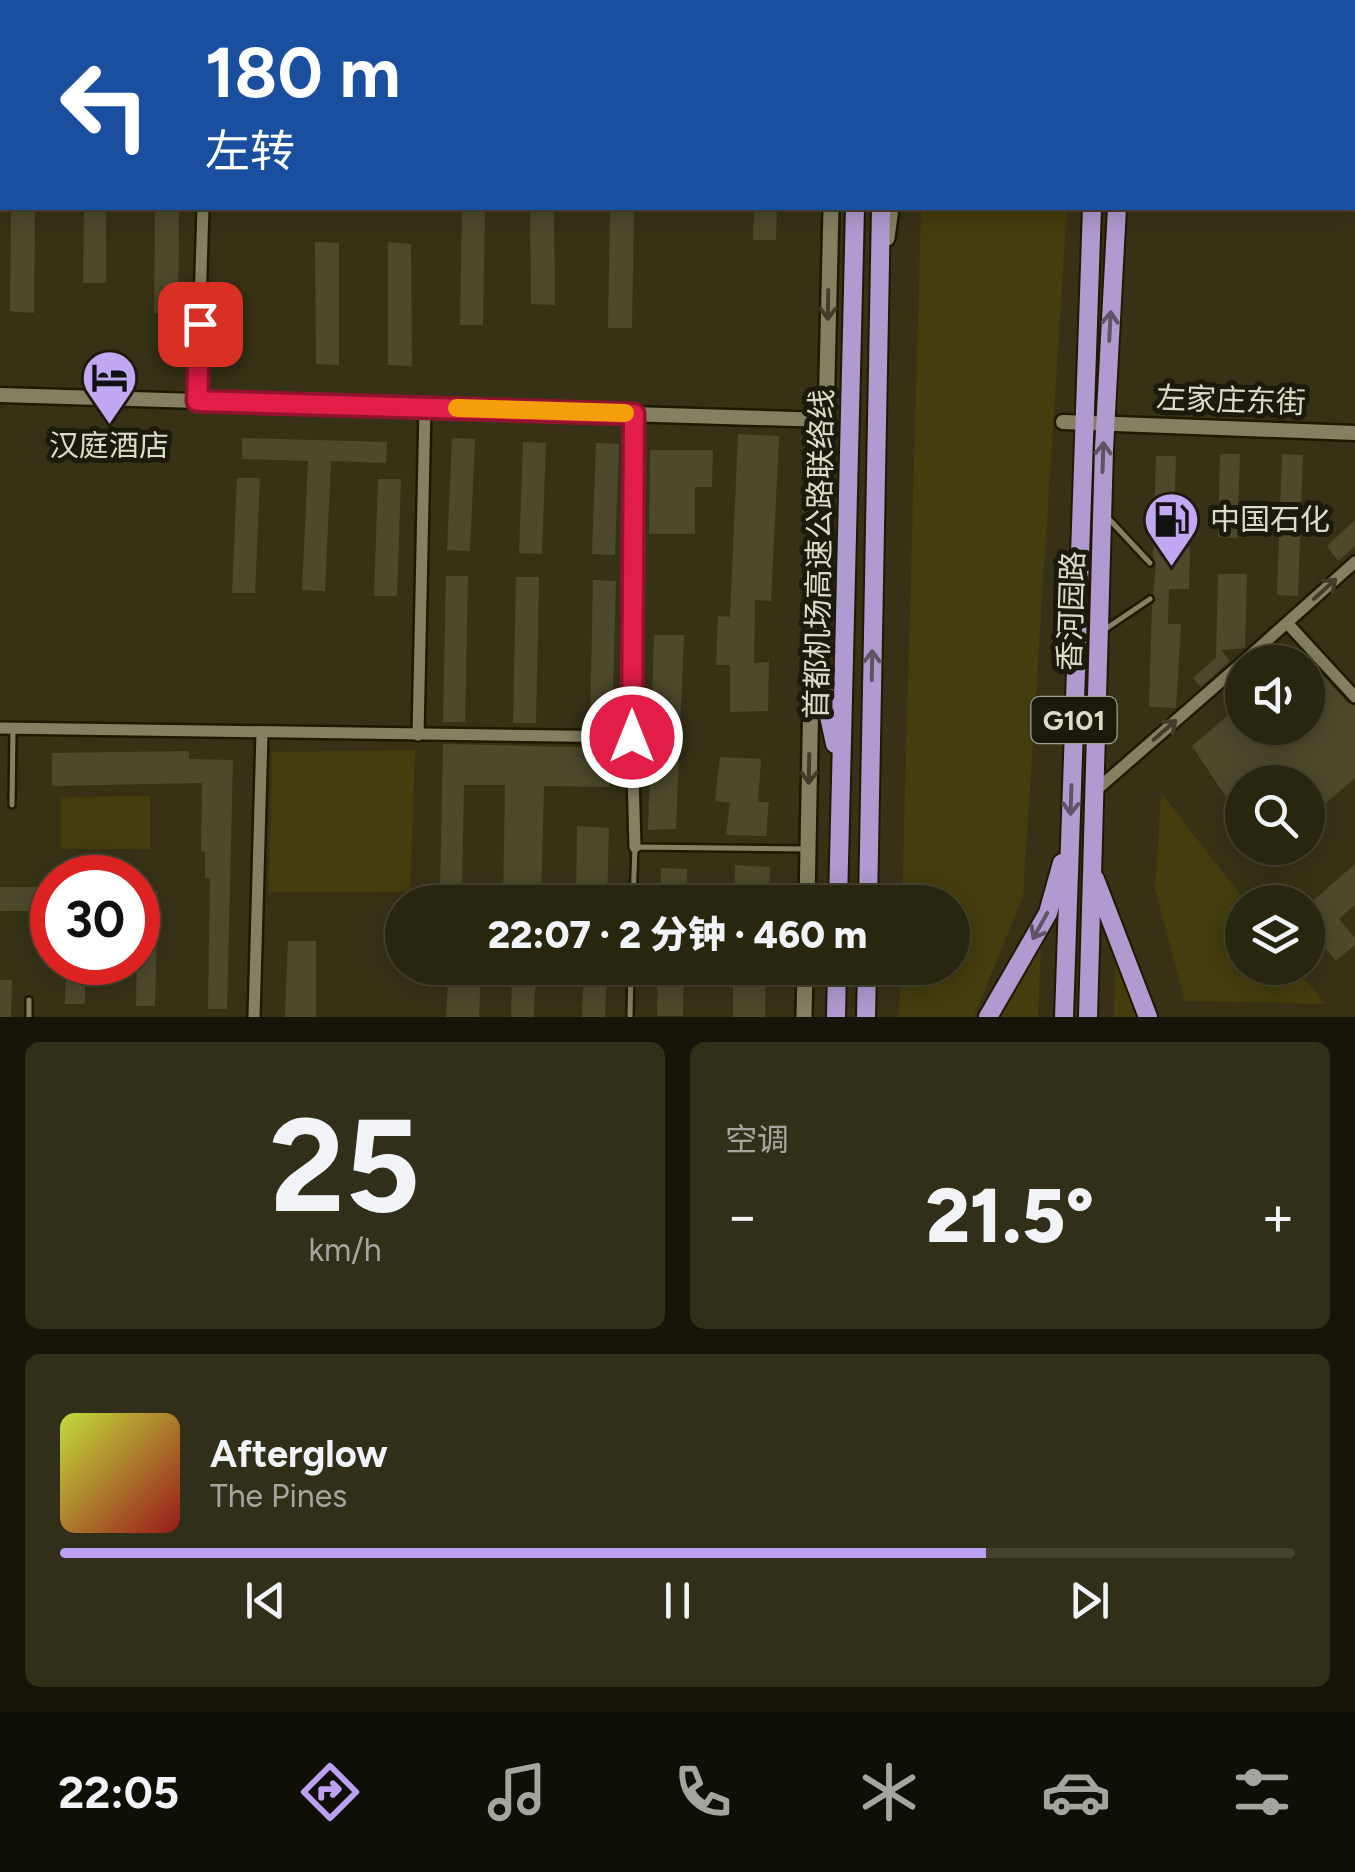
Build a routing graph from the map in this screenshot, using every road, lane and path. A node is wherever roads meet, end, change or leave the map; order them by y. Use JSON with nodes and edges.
{"nodes":[{"id":1,"x":202,"y":210,"type":"edge"},
{"id":2,"x":830,"y":210,"type":"edge"},
{"id":3,"x":855,"y":210,"type":"edge"},
{"id":4,"x":881,"y":210,"type":"edge"},
{"id":5,"x":891,"y":210,"type":"edge"},
{"id":6,"x":1092,"y":210,"type":"edge"},
{"id":7,"x":1117,"y":210,"type":"edge"},
{"id":8,"x":879,"y":306,"type":"junction"},
{"id":9,"x":0,"y":395,"type":"edge"},
{"id":10,"x":197,"y":401,"type":"junction"},
{"id":11,"x":425,"y":408,"type":"junction"},
{"id":12,"x":634,"y":414,"type":"junction"},
{"id":13,"x":826,"y":420,"type":"junction"},
{"id":14,"x":1064,"y":422,"type":"dead end"},
{"id":15,"x":1083,"y":422,"type":"junction"},
{"id":16,"x":1104,"y":423,"type":"junction"},
{"id":17,"x":1355,"y":433,"type":"edge"},
{"id":18,"x":1102,"y":512,"type":"junction"},
{"id":19,"x":1150,"y":562,"type":"dead end"},
{"id":20,"x":1355,"y":562,"type":"edge"},
{"id":21,"x":1150,"y":599,"type":"dead end"},
{"id":22,"x":1288,"y":624,"type":"junction"},
{"id":23,"x":1098,"y":635,"type":"junction"},
{"id":24,"x":812,"y":638,"type":"junction"},
{"id":25,"x":1264,"y":645,"type":"edge"},
{"id":26,"x":1225,"y":679,"type":"edge"},
{"id":27,"x":1355,"y":697,"type":"edge"},
{"id":28,"x":7,"y":728,"type":"edge"},
{"id":29,"x":262,"y":734,"type":"junction"},
{"id":30,"x":418,"y":735,"type":"junction"},
{"id":31,"x":632,"y":737,"type":"junction"},
{"id":32,"x":842,"y":773,"type":"junction"},
{"id":33,"x":1092,"y":794,"type":"junction"},
{"id":34,"x":12,"y":805,"type":"dead end"},
{"id":35,"x":1070,"y":834,"type":"junction"},
{"id":36,"x":635,"y":847,"type":"junction"},
{"id":37,"x":808,"y":849,"type":"junction"},
{"id":38,"x":1091,"y":869,"type":"junction"},
{"id":39,"x":634,"y":885,"type":"edge"},
{"id":40,"x":807,"y":885,"type":"edge"},
{"id":41,"x":839,"y":885,"type":"edge"},
{"id":42,"x":868,"y":885,"type":"edge"},
{"id":43,"x":631,"y":985,"type":"edge"},
{"id":44,"x":805,"y":985,"type":"edge"},
{"id":45,"x":836,"y":985,"type":"edge"},
{"id":46,"x":867,"y":985,"type":"edge"},
{"id":47,"x":836,"y":989,"type":"junction"},
{"id":48,"x":29,"y":1000,"type":"dead end"},
{"id":49,"x":29,"y":1017,"type":"edge"},
{"id":50,"x":254,"y":1017,"type":"edge"},
{"id":51,"x":630,"y":1017,"type":"edge"},
{"id":52,"x":804,"y":1017,"type":"edge"},
{"id":53,"x":823,"y":1017,"type":"edge"},
{"id":54,"x":836,"y":1017,"type":"edge"},
{"id":55,"x":866,"y":1017,"type":"edge"},
{"id":56,"x":988,"y":1017,"type":"edge"},
{"id":57,"x":1064,"y":1017,"type":"edge"},
{"id":58,"x":1088,"y":1017,"type":"edge"},
{"id":59,"x":1148,"y":1017,"type":"edge"}],
"edges":[{"from":1,"to":10,"type":"street"},
{"from":2,"to":13,"type":"main road","one_way":true},
{"from":3,"to":32,"type":"highway","name":"首都机场高速公路联络线"},
{"from":4,"to":8,"type":"highway","name":"首都机场高速公路联络线"},
{"from":5,"to":8,"type":"main road"},
{"from":6,"to":15,"type":"highway","name":"香河园路","number":"G101"},
{"from":16,"to":7,"type":"highway","name":"香河园路","number":"G101","one_way":true},
{"from":42,"to":8,"type":"highway","name":"首都机场高速公路联络线","one_way":true},
{"from":9,"to":10,"type":"street"},
{"from":10,"to":11,"type":"street"},
{"from":11,"to":12,"type":"street"},
{"from":11,"to":30,"type":"street"},
{"from":12,"to":13,"type":"street"},
{"from":12,"to":31,"type":"street"},
{"from":13,"to":24,"type":"main road"},
{"from":14,"to":15,"type":"street","name":"左家庄东街"},
{"from":15,"to":16,"type":"street","name":"左家庄东街"},
{"from":15,"to":35,"type":"highway","name":"香河园路","number":"G101","one_way":true},
{"from":16,"to":17,"type":"street","name":"左家庄东街"},
{"from":18,"to":16,"type":"highway","name":"香河园路","number":"G101","one_way":true},
{"from":18,"to":19,"type":"lane"},
{"from":18,"to":23,"type":"highway","name":"香河园路","number":"G101"},
{"from":22,"to":20,"type":"street","one_way":true},
{"from":21,"to":23,"type":"lane"},
{"from":22,"to":25,"type":"street"},
{"from":22,"to":27,"type":"street"},
{"from":23,"to":33,"type":"highway","name":"香河园路","number":"G101"},
{"from":24,"to":32,"type":"highway"},
{"from":24,"to":37,"type":"main road","one_way":true},
{"from":33,"to":26,"type":"street","one_way":true},
{"from":28,"to":29,"type":"street"},
{"from":28,"to":34,"type":"lane"},
{"from":29,"to":30,"type":"street"},
{"from":29,"to":50,"type":"street"},
{"from":30,"to":31,"type":"street"},
{"from":31,"to":36,"type":"street"},
{"from":32,"to":41,"type":"highway","name":"首都机场高速公路联络线"},
{"from":33,"to":38,"type":"highway","name":"香河园路","number":"G101"},
{"from":35,"to":56,"type":"highway","one_way":true},
{"from":35,"to":57,"type":"highway","name":"香河园路","number":"G101"},
{"from":36,"to":37,"type":"lane"},
{"from":36,"to":39,"type":"lane"},
{"from":37,"to":40,"type":"main road"},
{"from":38,"to":58,"type":"highway","name":"香河园路","number":"G101"},
{"from":38,"to":59,"type":"highway"},
{"from":43,"to":51,"type":"lane"},
{"from":44,"to":52,"type":"main road"},
{"from":45,"to":47,"type":"highway"},
{"from":46,"to":55,"type":"highway"},
{"from":47,"to":53,"type":"highway"},
{"from":47,"to":54,"type":"highway"},
{"from":48,"to":49,"type":"lane"}]}
